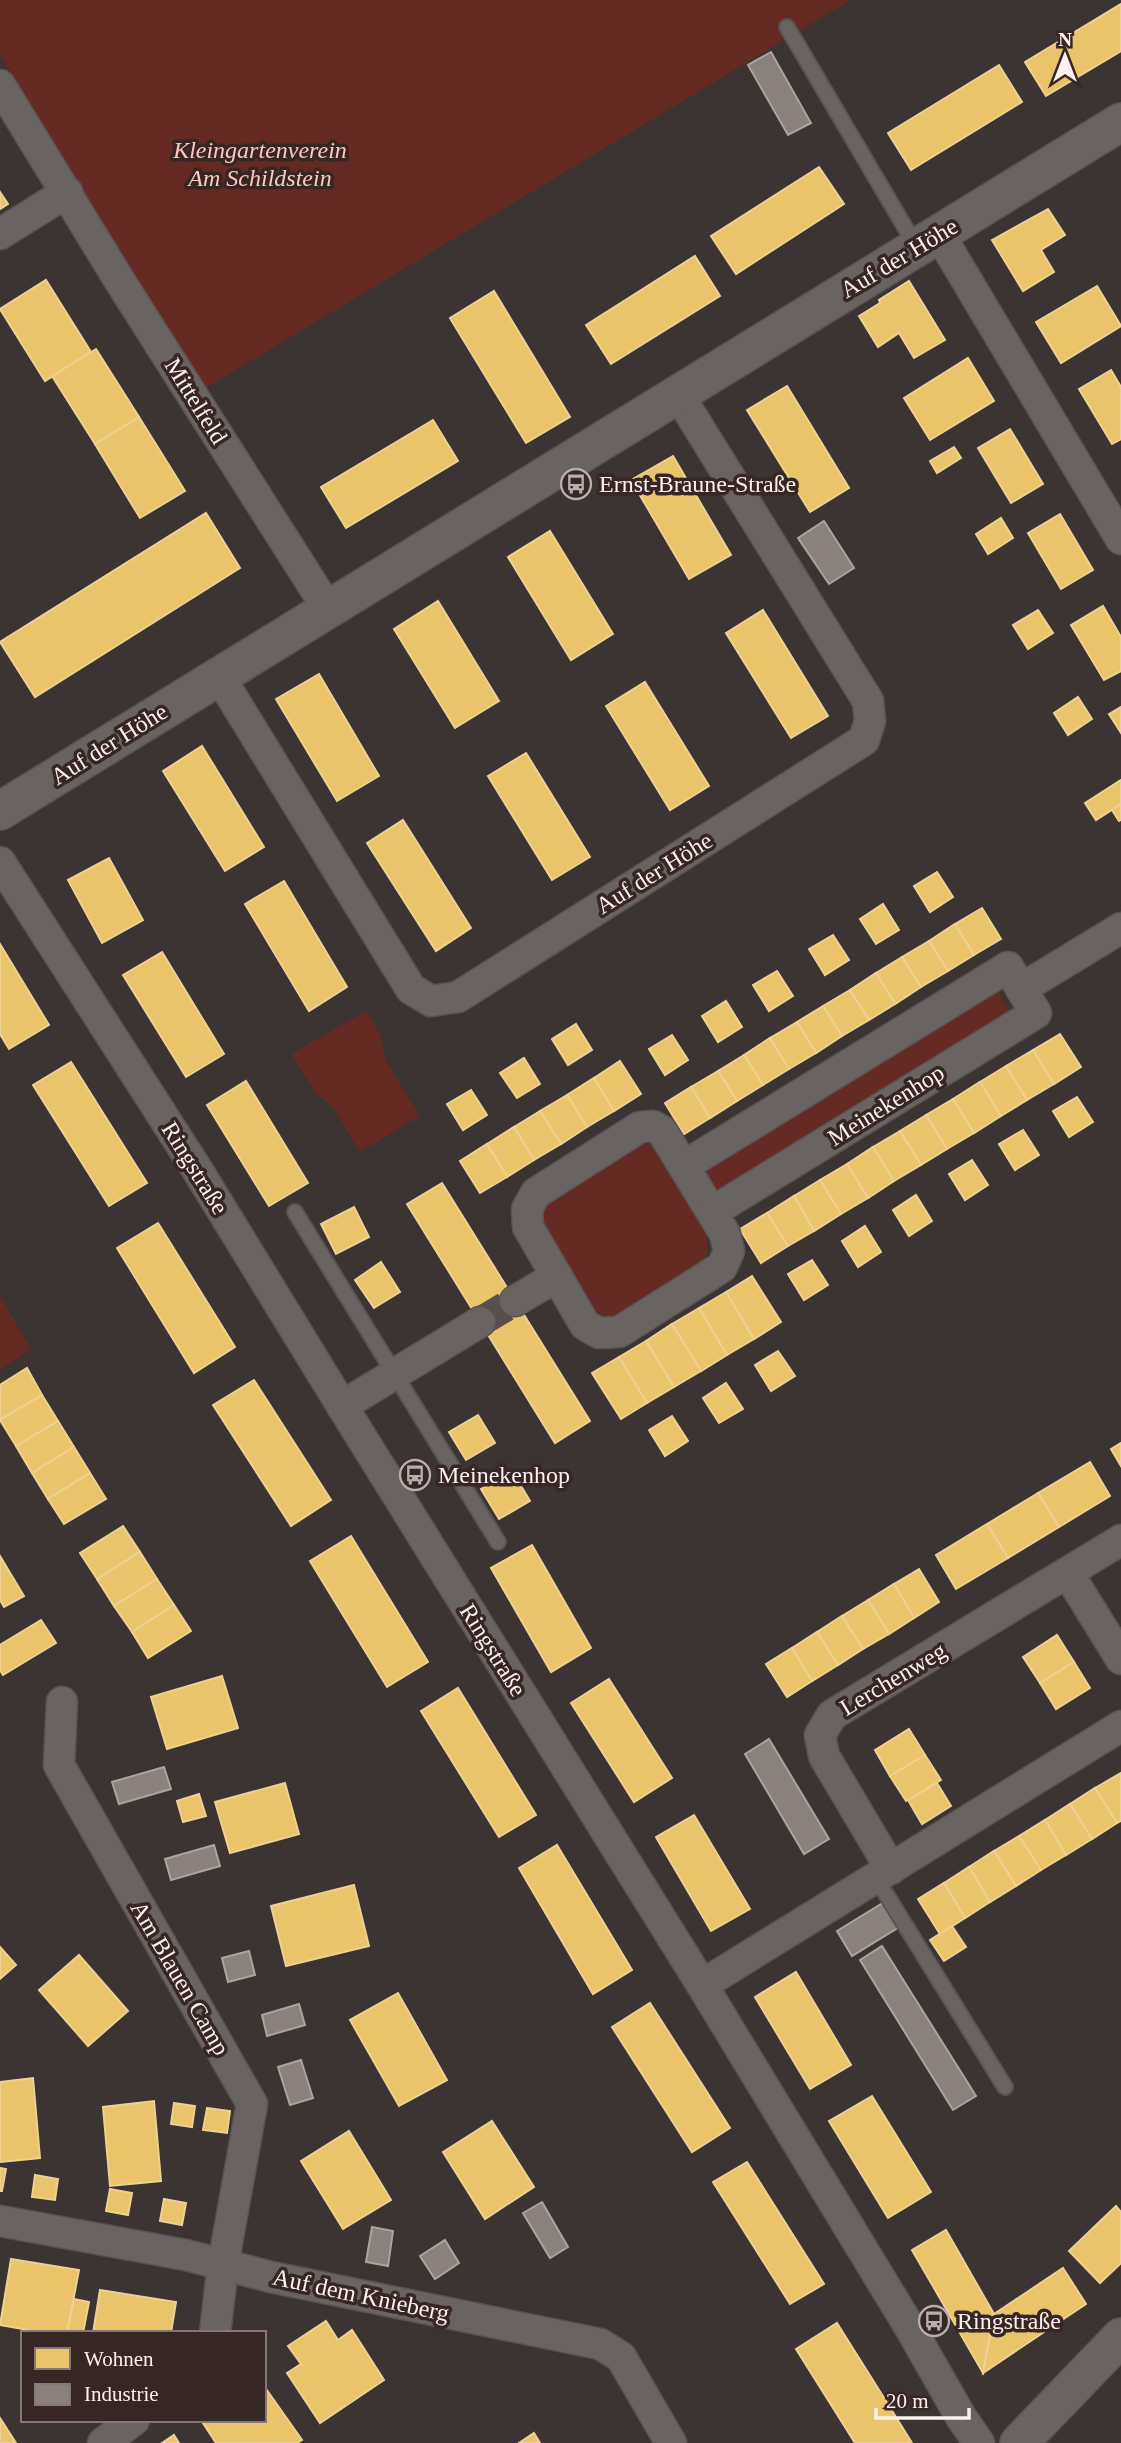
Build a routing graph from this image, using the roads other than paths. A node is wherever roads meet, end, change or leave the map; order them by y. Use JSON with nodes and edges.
{"nodes":[{"id":1,"x":787,"y":27,"type":"dead end"},
{"id":2,"x":0,"y":85,"type":"edge"},
{"id":3,"x":1121,"y":122,"type":"edge"},
{"id":4,"x":67,"y":192,"type":"junction"},
{"id":5,"x":0,"y":234,"type":"edge"},
{"id":6,"x":928,"y":241,"type":"junction"},
{"id":7,"x":678,"y":394,"type":"junction"},
{"id":8,"x":1121,"y":539,"type":"edge"},
{"id":9,"x":328,"y":608,"type":"junction"},
{"id":10,"x":219,"y":676,"type":"junction"},
{"id":11,"x":0,"y":811,"type":"edge"},
{"id":12,"x":0,"y":862,"type":"edge"},
{"id":13,"x":1121,"y":928,"type":"edge"},
{"id":14,"x":1021,"y":989,"type":"junction"},
{"id":15,"x":684,"y":1166,"type":"junction"},
{"id":16,"x":295,"y":1212,"type":"dead end"},
{"id":17,"x":712,"y":1212,"type":"junction"},
{"id":18,"x":557,"y":1276,"type":"junction"},
{"id":19,"x":515,"y":1301,"type":"tunnel mouth"},
{"id":20,"x":480,"y":1322,"type":"tunnel mouth"},
{"id":21,"x":394,"y":1374,"type":"junction"},
{"id":22,"x":342,"y":1406,"type":"junction"},
{"id":23,"x":1121,"y":1539,"type":"edge"},
{"id":24,"x":498,"y":1542,"type":"dead end"},
{"id":25,"x":1068,"y":1573,"type":"junction"},
{"id":26,"x":1121,"y":1659,"type":"edge"},
{"id":27,"x":62,"y":1702,"type":"dead end"},
{"id":28,"x":1121,"y":1726,"type":"edge"},
{"id":29,"x":884,"y":1874,"type":"junction"},
{"id":30,"x":702,"y":1985,"type":"junction"},
{"id":31,"x":1005,"y":2087,"type":"dead end"},
{"id":32,"x":0,"y":2221,"type":"edge"},
{"id":33,"x":223,"y":2265,"type":"junction"},
{"id":34,"x":215,"y":2331,"type":"edge"},
{"id":35,"x":1121,"y":2336,"type":"edge"},
{"id":36,"x":131,"y":2422,"type":"edge"},
{"id":37,"x":103,"y":2443,"type":"edge"},
{"id":38,"x":671,"y":2443,"type":"edge"},
{"id":39,"x":979,"y":2443,"type":"edge"},
{"id":40,"x":1019,"y":2443,"type":"edge"}],
"edges":[{"from":1,"to":6,"type":"lane"},
{"from":2,"to":4,"type":"street","name":"Mittelfeld"},
{"from":3,"to":6,"type":"street","name":"Auf der Höhe"},
{"from":4,"to":5,"type":"street"},
{"from":4,"to":9,"type":"street","name":"Mittelfeld"},
{"from":6,"to":7,"type":"street","name":"Auf der Höhe"},
{"from":6,"to":8,"type":"street"},
{"from":7,"to":9,"type":"street","name":"Auf der Höhe"},
{"from":7,"to":10,"type":"street","name":"Auf der Höhe"},
{"from":9,"to":10,"type":"street","name":"Auf der Höhe"},
{"from":10,"to":11,"type":"street","name":"Auf der Höhe"},
{"from":12,"to":22,"type":"street","name":"Ringstraße"},
{"from":13,"to":14,"type":"street"},
{"from":14,"to":15,"type":"street"},
{"from":14,"to":17,"type":"street","name":"Meinekenhop"},
{"from":15,"to":17,"type":"street"},
{"from":15,"to":18,"type":"street"},
{"from":16,"to":21,"type":"lane"},
{"from":17,"to":18,"type":"street"},
{"from":18,"to":19,"type":"street"},
{"from":20,"to":21,"type":"street"},
{"from":21,"to":22,"type":"street"},
{"from":21,"to":24,"type":"lane"},
{"from":22,"to":30,"type":"street","name":"Ringstraße"},
{"from":23,"to":25,"type":"street","name":"Lerchenweg"},
{"from":25,"to":26,"type":"street"},
{"from":25,"to":29,"type":"street","name":"Lerchenweg"},
{"from":27,"to":33,"type":"street","name":"Am Blauen Camp"},
{"from":28,"to":29,"type":"street"},
{"from":29,"to":30,"type":"street"},
{"from":29,"to":31,"type":"lane"},
{"from":30,"to":39,"type":"street","name":"Ringstraße"},
{"from":32,"to":33,"type":"street","name":"Auf dem Knieberg"},
{"from":33,"to":34,"type":"street","name":"Am Blauen Camp"},
{"from":33,"to":38,"type":"street","name":"Auf dem Knieberg"},
{"from":35,"to":40,"type":"street"},
{"from":36,"to":37,"type":"street"}]}
